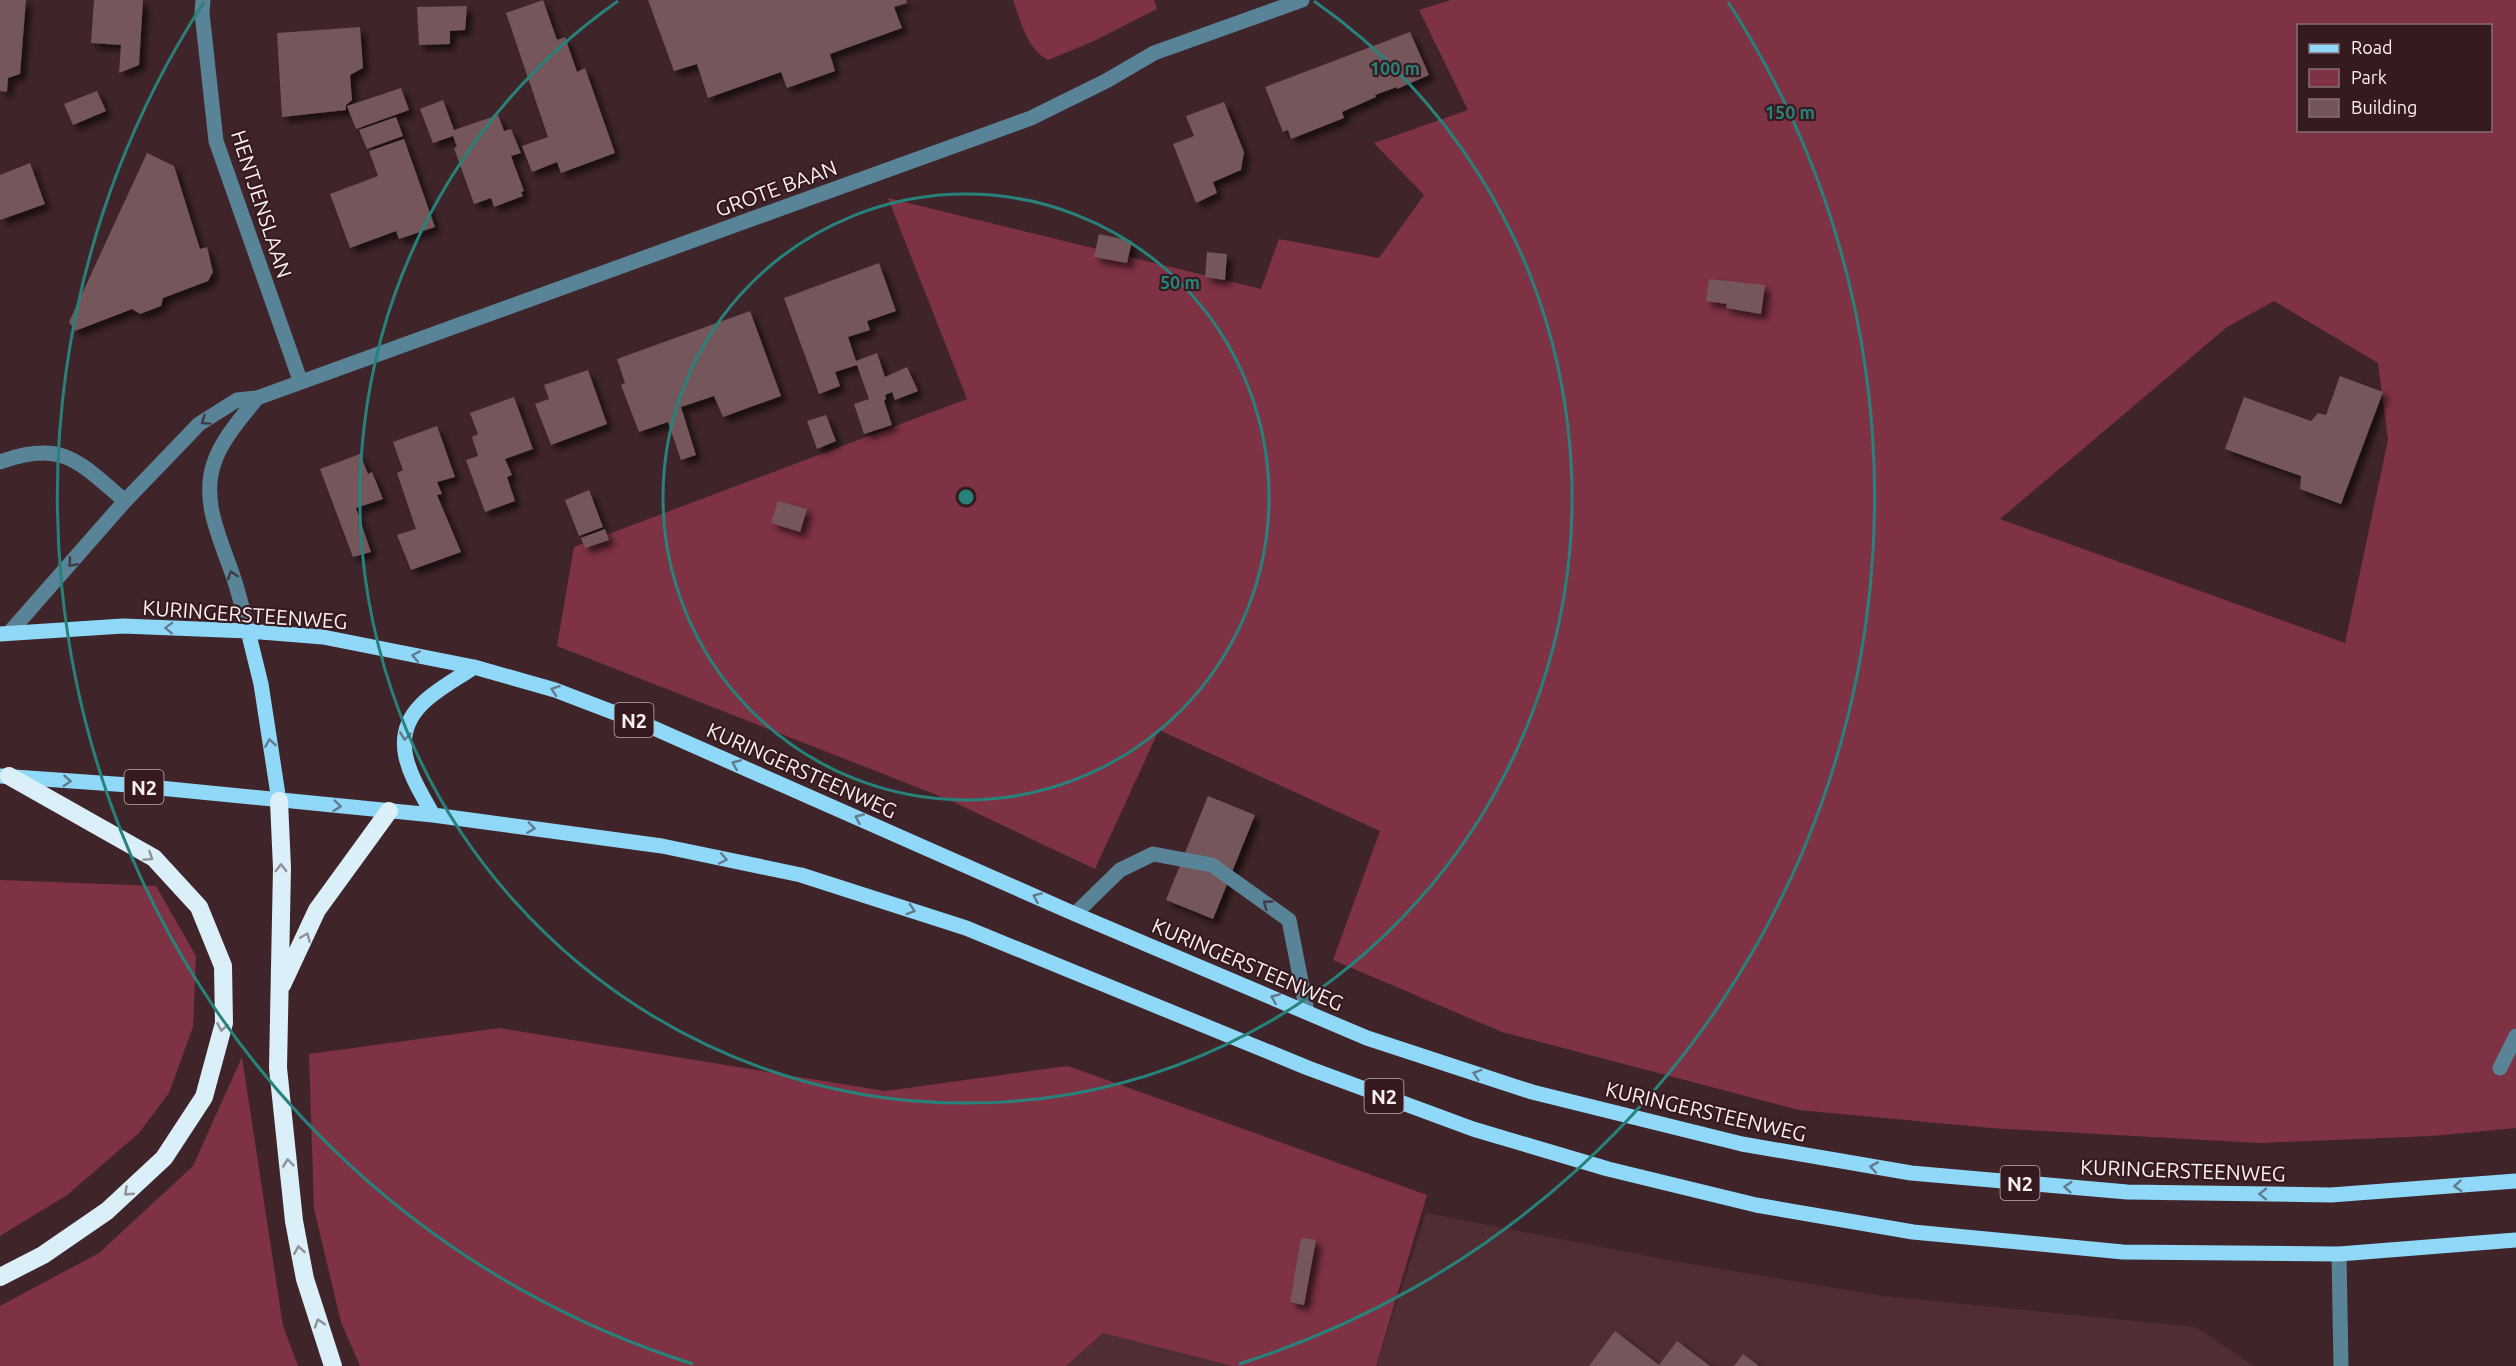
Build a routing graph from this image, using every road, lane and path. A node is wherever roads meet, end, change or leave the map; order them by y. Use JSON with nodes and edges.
{"nodes":[{"id":1,"x":203,"y":0,"type":"edge"},
{"id":2,"x":1302,"y":0,"type":"edge"},
{"id":3,"x":300,"y":380,"type":"junction"},
{"id":4,"x":257,"y":398,"type":"junction"},
{"id":5,"x":0,"y":462,"type":"edge"},
{"id":6,"x":125,"y":501,"type":"junction"},
{"id":7,"x":248,"y":631,"type":"junction"},
{"id":8,"x":5,"y":633,"type":"edge"},
{"id":9,"x":474,"y":667,"type":"junction"},
{"id":10,"x":4,"y":776,"type":"edge"},
{"id":11,"x":279,"y":801,"type":"junction"},
{"id":12,"x":389,"y":811,"type":"junction"},
{"id":13,"x":433,"y":815,"type":"junction"},
{"id":14,"x":1076,"y":914,"type":"junction"},
{"id":15,"x":280,"y":989,"type":"junction"},
{"id":16,"x":1307,"y":1012,"type":"junction"},
{"id":17,"x":2516,"y":1036,"type":"edge"},
{"id":18,"x":2500,"y":1068,"type":"dead end"},
{"id":19,"x":2516,"y":1181,"type":"edge"},
{"id":20,"x":2516,"y":1240,"type":"edge"},
{"id":21,"x":2339,"y":1254,"type":"junction"},
{"id":22,"x":0,"y":1277,"type":"edge"},
{"id":23,"x":333,"y":1366,"type":"edge"},
{"id":24,"x":2341,"y":1366,"type":"edge"}],
"edges":[{"from":1,"to":3,"type":"street","name":"HENTJENSLAAN"},
{"from":2,"to":3,"type":"street","name":"GROTE BAAN"},
{"from":3,"to":4,"type":"street","name":"GROTE BAAN"},
{"from":4,"to":6,"type":"street","name":"GROTE BAAN","one_way":true},
{"from":7,"to":4,"type":"street","one_way":true},
{"from":5,"to":6,"type":"street"},
{"from":6,"to":8,"type":"street","name":"GROTE BAAN","one_way":true},
{"from":7,"to":8,"type":"main road","name":"KURINGERSTEENWEG","number":"N2","one_way":true},
{"from":9,"to":7,"type":"main road","name":"KURINGERSTEENWEG","number":"N2","one_way":true},
{"from":11,"to":7,"type":"main road","one_way":true},
{"from":9,"to":13,"type":"main road","one_way":true},
{"from":14,"to":9,"type":"main road","name":"KURINGERSTEENWEG","number":"N2","one_way":true},
{"from":10,"to":11,"type":"main road","number":"N2","one_way":true},
{"from":10,"to":22,"type":"highway","one_way":true},
{"from":11,"to":12,"type":"main road","number":"N2","one_way":true},
{"from":15,"to":11,"type":"highway","one_way":true},
{"from":12,"to":13,"type":"main road","number":"N2"},
{"from":15,"to":12,"type":"highway","one_way":true},
{"from":13,"to":21,"type":"main road","number":"N2","one_way":true},
{"from":16,"to":14,"type":"main road","name":"KURINGERSTEENWEG","number":"N2","one_way":true},
{"from":16,"to":14,"type":"street","one_way":true},
{"from":23,"to":15,"type":"highway","one_way":true},
{"from":19,"to":16,"type":"main road","name":"KURINGERSTEENWEG","number":"N2","one_way":true},
{"from":17,"to":18,"type":"street"},
{"from":20,"to":21,"type":"main road","number":"N2"},
{"from":21,"to":24,"type":"street"}]}
